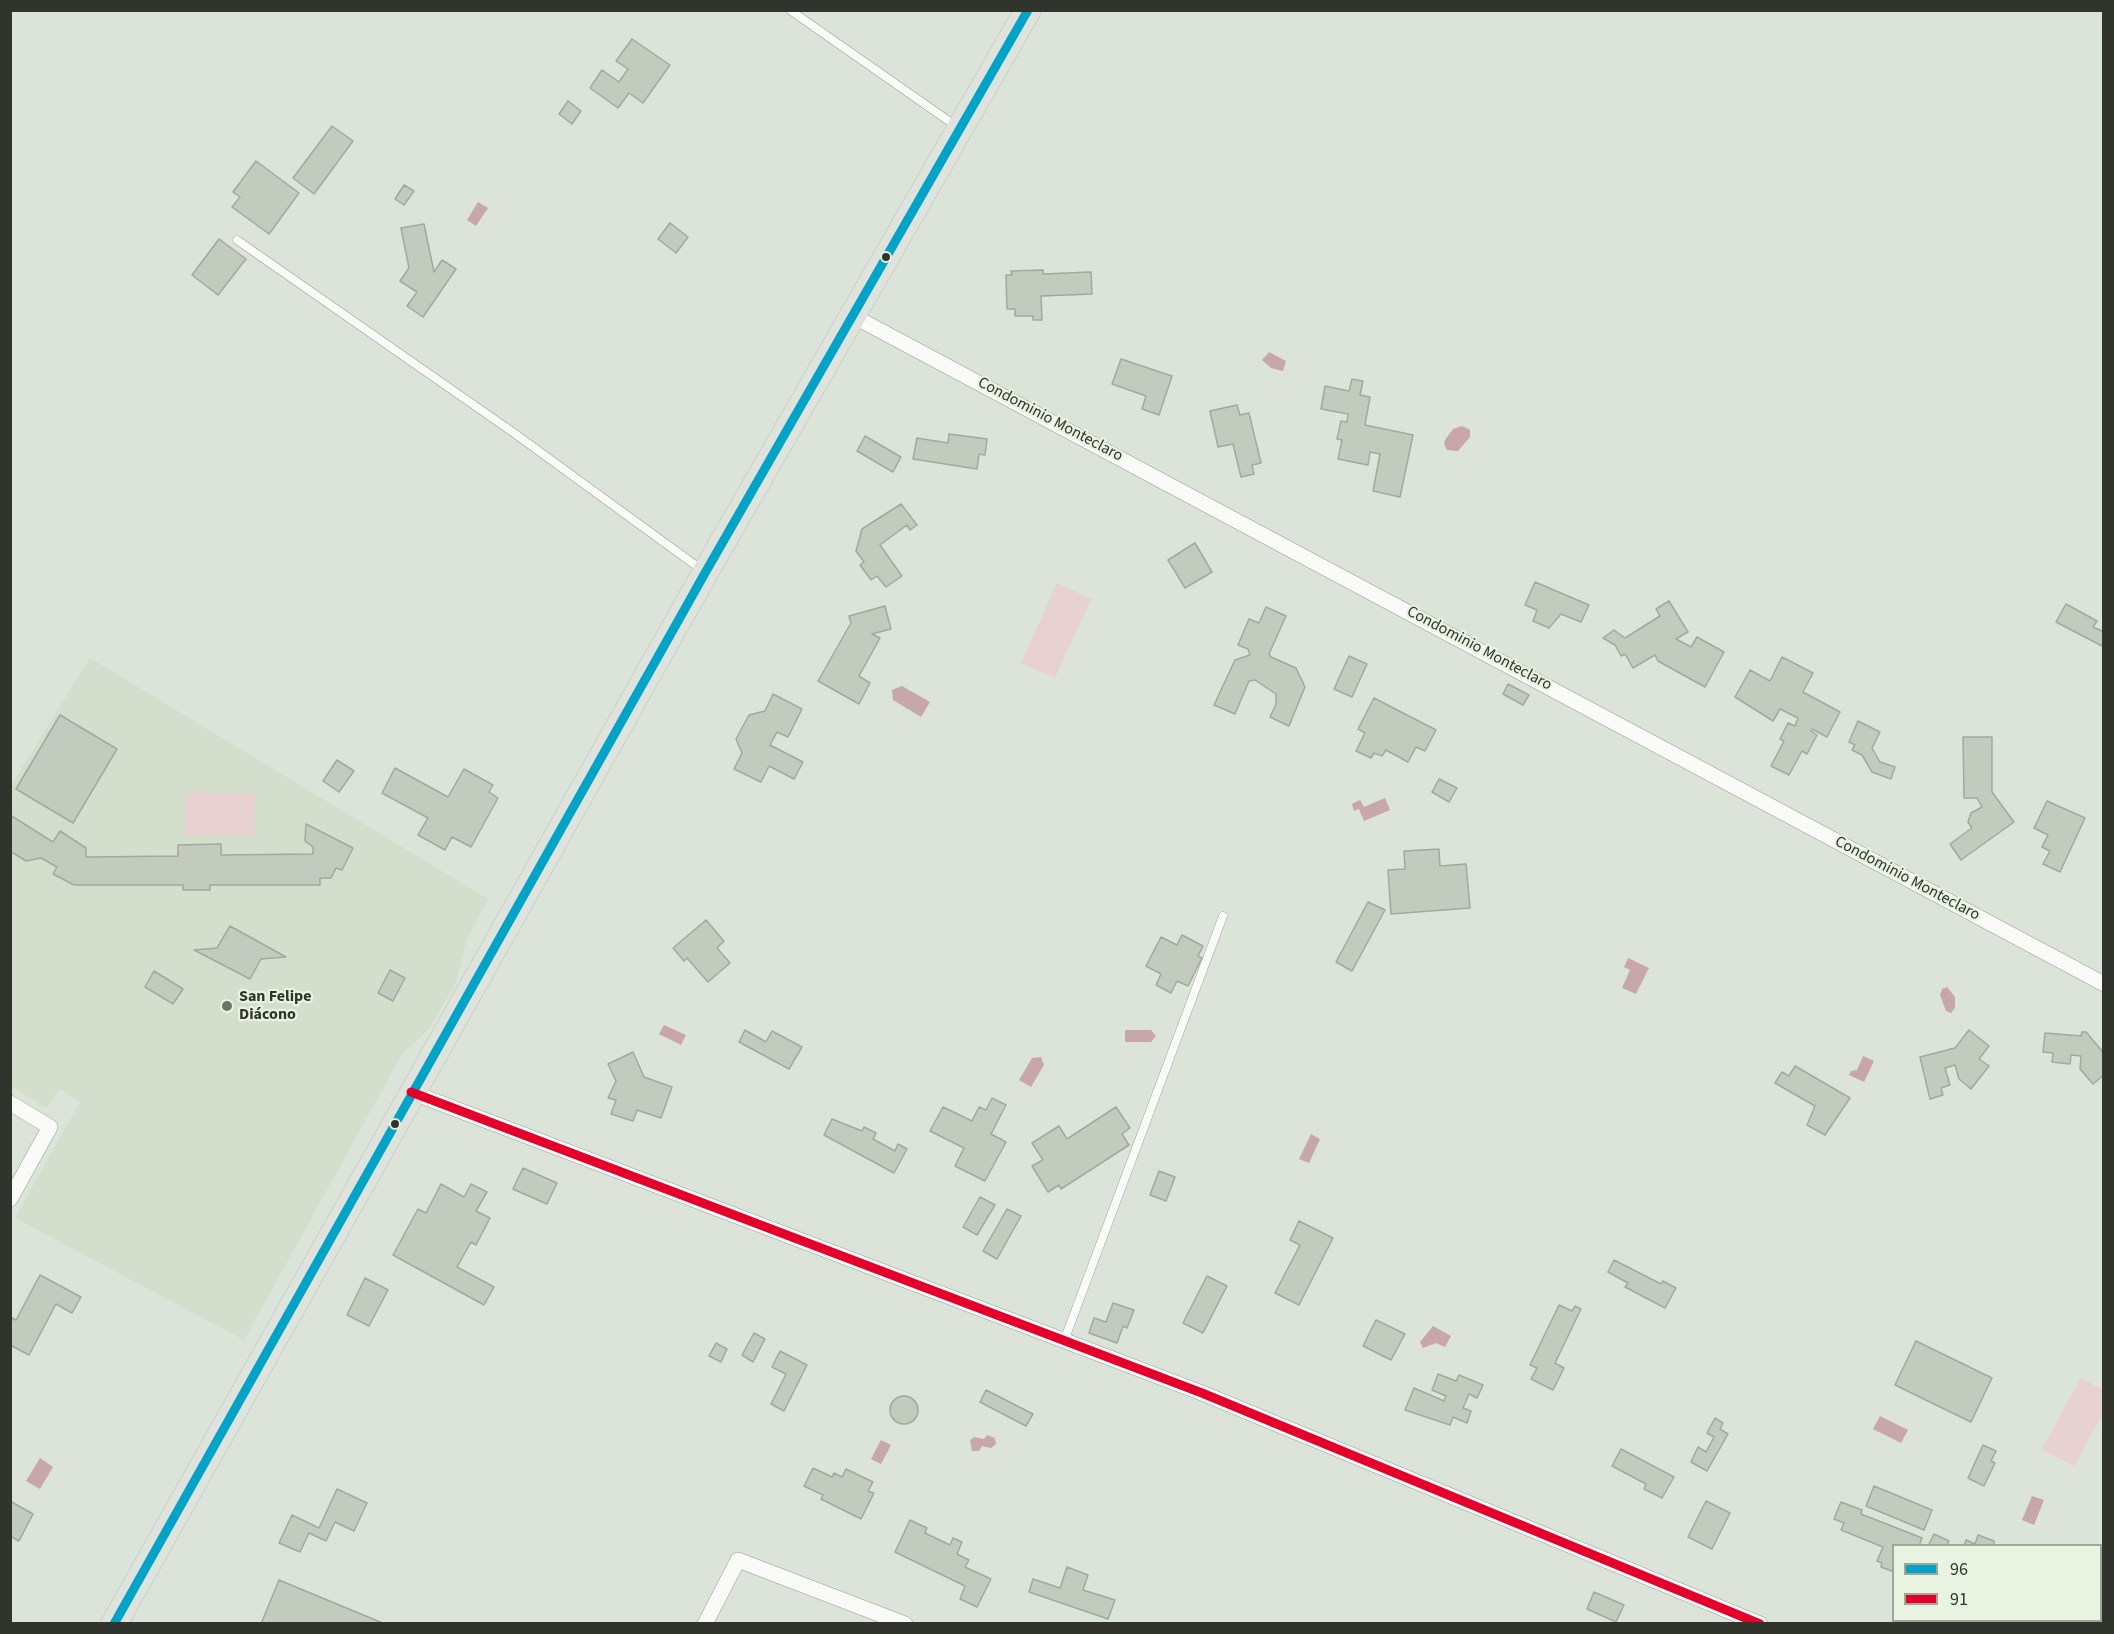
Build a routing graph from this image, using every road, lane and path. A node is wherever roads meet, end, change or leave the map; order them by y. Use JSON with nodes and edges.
{"nodes":[{"id":1,"x":790,"y":10,"type":"edge"},
{"id":2,"x":1028,"y":10,"type":"edge"},
{"id":3,"x":960,"y":129,"type":"junction"},
{"id":4,"x":237,"y":240,"type":"dead end"},
{"id":5,"x":853,"y":316,"type":"junction"},
{"id":6,"x":705,"y":573,"type":"junction"},
{"id":7,"x":1223,"y":916,"type":"dead end"},
{"id":8,"x":2103,"y":984,"type":"edge"},
{"id":9,"x":411,"y":1092,"type":"junction"},
{"id":10,"x":10,"y":1103,"type":"edge"},
{"id":11,"x":10,"y":1199,"type":"edge"},
{"id":12,"x":1064,"y":1341,"type":"junction"},
{"id":13,"x":114,"y":1623,"type":"edge"},
{"id":14,"x":705,"y":1623,"type":"edge"},
{"id":15,"x":905,"y":1623,"type":"edge"},
{"id":16,"x":1760,"y":1623,"type":"edge"}],
"edges":[{"from":1,"to":3,"type":"lane"},
{"from":2,"to":3,"type":"main road"},
{"from":3,"to":5,"type":"main road"},
{"from":4,"to":6,"type":"lane"},
{"from":5,"to":6,"type":"main road"},
{"from":5,"to":8,"type":"street","name":"Condominio Monteclaro"},
{"from":6,"to":9,"type":"main road"},
{"from":7,"to":12,"type":"lane"},
{"from":9,"to":12,"type":"street"},
{"from":9,"to":13,"type":"main road"},
{"from":10,"to":11,"type":"street"},
{"from":12,"to":16,"type":"street"},
{"from":14,"to":15,"type":"street"}]}
